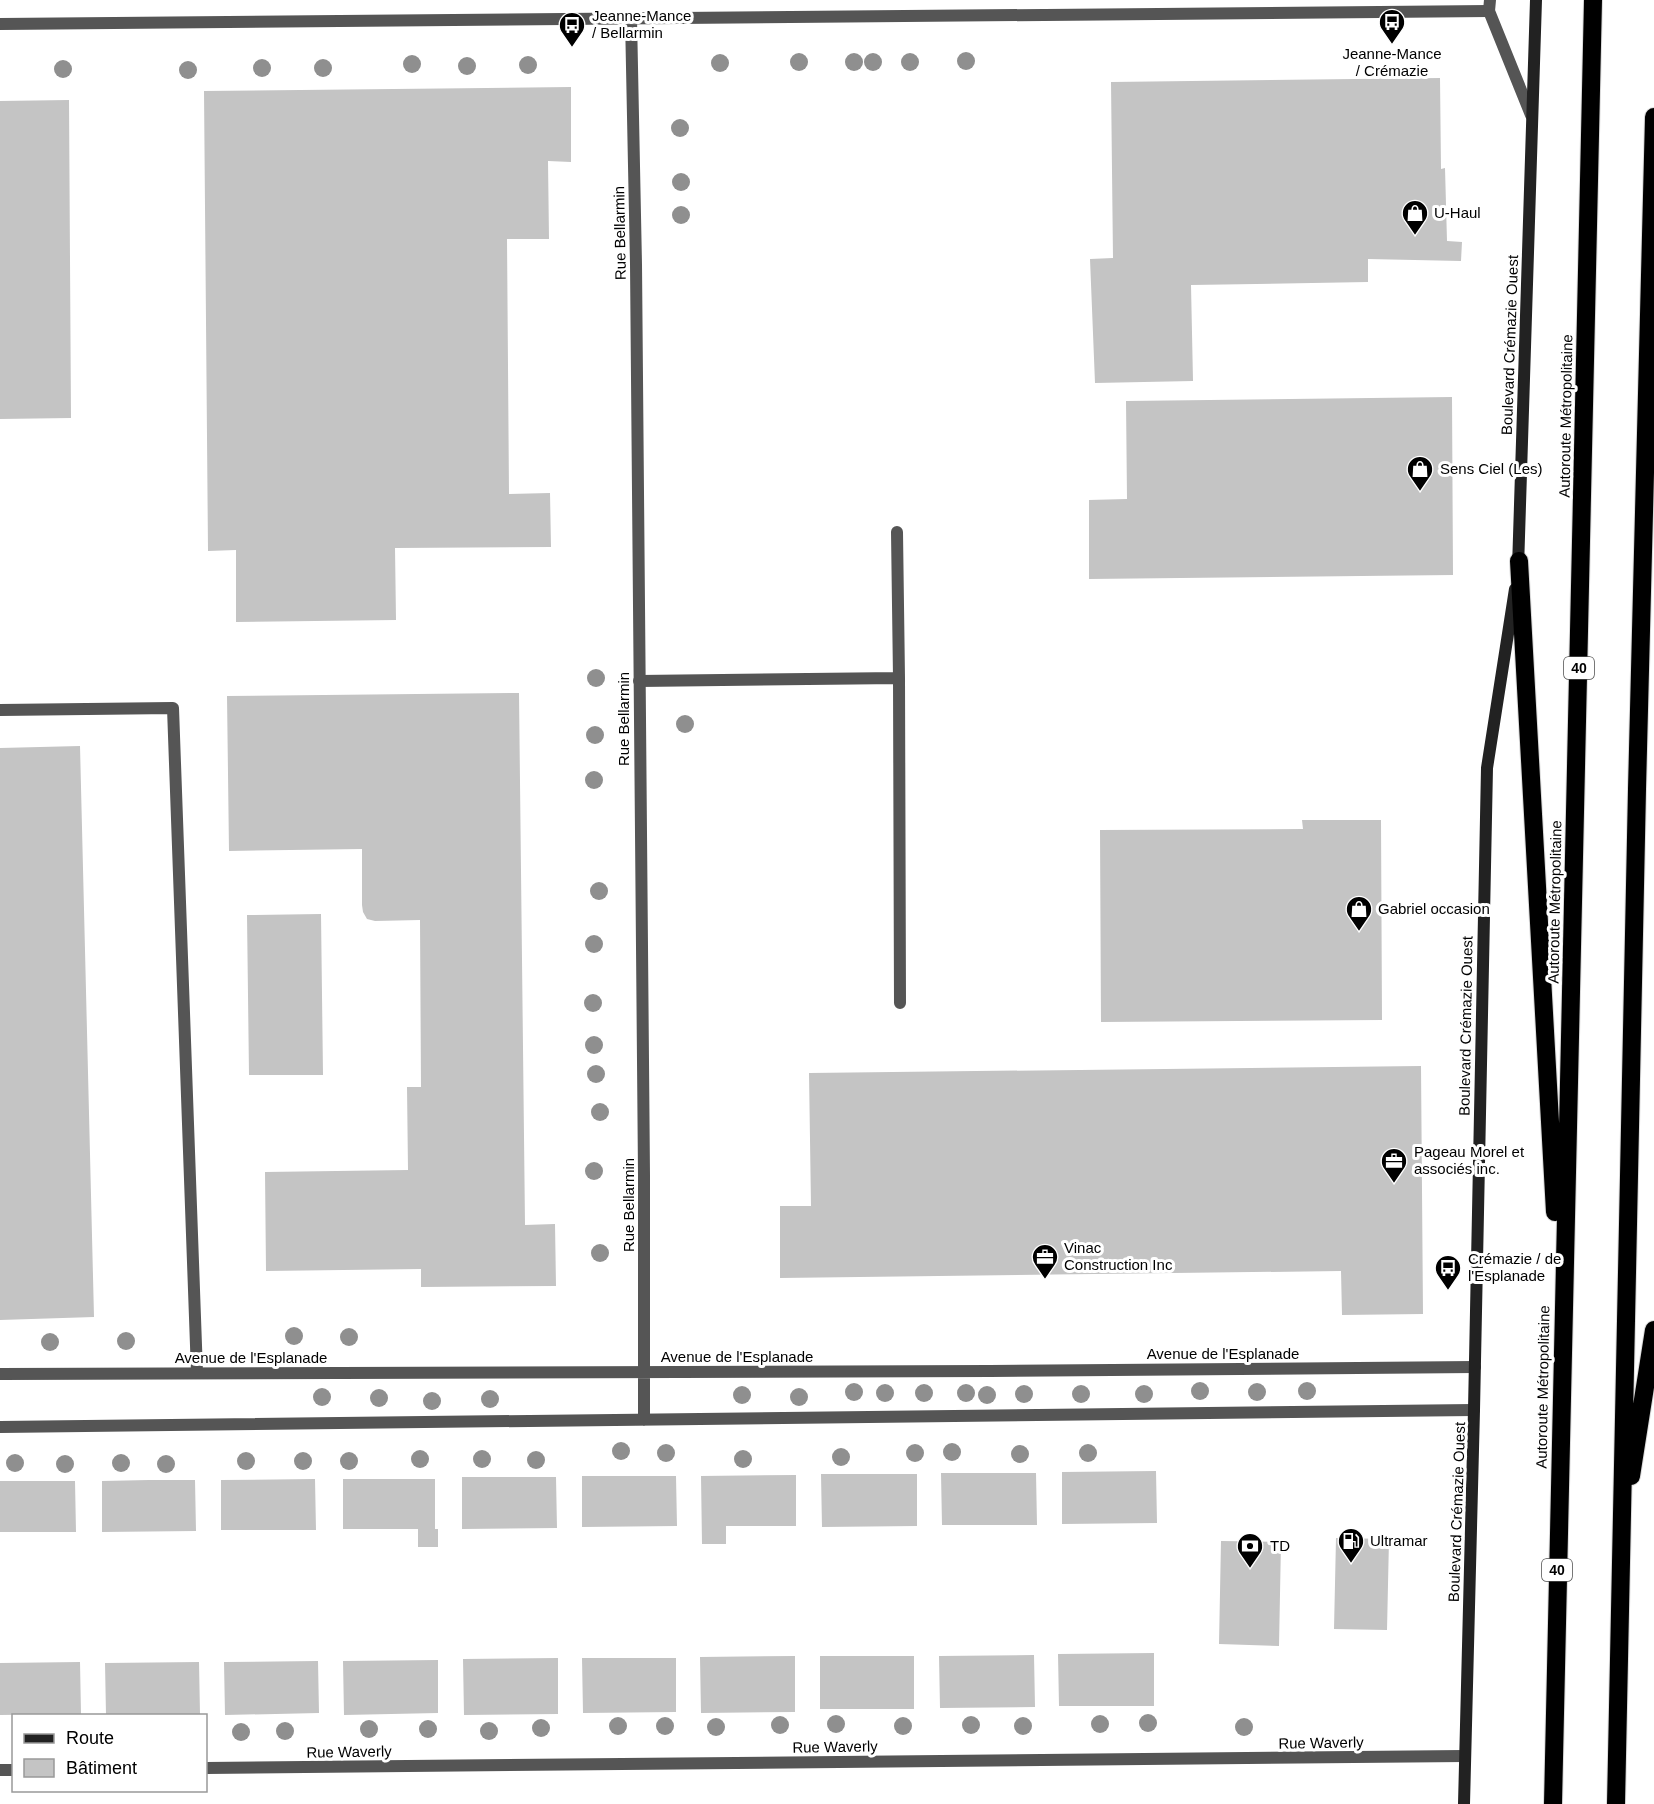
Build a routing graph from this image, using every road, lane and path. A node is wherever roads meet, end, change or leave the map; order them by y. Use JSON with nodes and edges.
{"nodes":[{"id":1,"x":1536,"y":0,"type":"edge"},
{"id":2,"x":1593,"y":0,"type":"edge"},
{"id":3,"x":1490,"y":5,"type":"edge"},
{"id":4,"x":631,"y":18,"type":"junction"},
{"id":5,"x":0,"y":24,"type":"edge"},
{"id":6,"x":1531,"y":115,"type":"junction"},
{"id":7,"x":1654,"y":117,"type":"edge"},
{"id":8,"x":897,"y":532,"type":"dead end"},
{"id":9,"x":1519,"y":561,"type":"junction"},
{"id":10,"x":899,"y":678,"type":"junction"},
{"id":11,"x":639,"y":681,"type":"junction"},
{"id":12,"x":0,"y":710,"type":"edge"},
{"id":13,"x":900,"y":1003,"type":"dead end"},
{"id":14,"x":1654,"y":1330,"type":"edge"},
{"id":15,"x":1562,"y":1336,"type":"junction"},
{"id":16,"x":1475,"y":1366,"type":"junction"},
{"id":17,"x":644,"y":1372,"type":"junction"},
{"id":18,"x":197,"y":1373,"type":"junction"},
{"id":19,"x":0,"y":1374,"type":"edge"},
{"id":20,"x":1474,"y":1410,"type":"junction"},
{"id":21,"x":644,"y":1420,"type":"junction"},
{"id":22,"x":0,"y":1428,"type":"edge"},
{"id":23,"x":1621,"y":1546,"type":"junction"},
{"id":24,"x":1465,"y":1756,"type":"junction"},
{"id":25,"x":207,"y":1768,"type":"edge"},
{"id":26,"x":1464,"y":1804,"type":"edge"},
{"id":27,"x":1553,"y":1804,"type":"edge"},
{"id":28,"x":1616,"y":1804,"type":"edge"}],
"edges":[{"from":1,"to":6,"type":"main road","name":"Boulevard Crémazie Ouest"},
{"from":2,"to":15,"type":"highway","name":"Autoroute Métropolitaine","number":"40"},
{"from":3,"to":4,"type":"street"},
{"from":3,"to":6,"type":"street"},
{"from":4,"to":5,"type":"street"},
{"from":4,"to":11,"type":"street","name":"Rue Bellarmin"},
{"from":6,"to":9,"type":"main road","name":"Boulevard Crémazie Ouest"},
{"from":7,"to":23,"type":"highway"},
{"from":8,"to":10,"type":"street"},
{"from":9,"to":15,"type":"highway"},
{"from":9,"to":16,"type":"main road","name":"Boulevard Crémazie Ouest"},
{"from":10,"to":11,"type":"street"},
{"from":10,"to":13,"type":"street"},
{"from":11,"to":17,"type":"street","name":"Rue Bellarmin"},
{"from":12,"to":18,"type":"street"},
{"from":14,"to":23,"type":"highway"},
{"from":15,"to":27,"type":"highway","name":"Autoroute Métropolitaine","number":"40"},
{"from":16,"to":17,"type":"street","name":"Avenue de l'Esplanade"},
{"from":16,"to":20,"type":"main road","name":"Boulevard Crémazie Ouest"},
{"from":17,"to":18,"type":"street","name":"Avenue de l'Esplanade"},
{"from":17,"to":21,"type":"street","name":"Rue Bellarmin"},
{"from":18,"to":19,"type":"street","name":"Avenue de l'Esplanade"},
{"from":20,"to":21,"type":"street"},
{"from":20,"to":24,"type":"main road","name":"Boulevard Crémazie Ouest"},
{"from":21,"to":22,"type":"street"},
{"from":23,"to":28,"type":"highway"},
{"from":24,"to":25,"type":"street","name":"Rue Waverly"},
{"from":24,"to":26,"type":"main road","name":"Boulevard Crémazie Ouest"}]}
